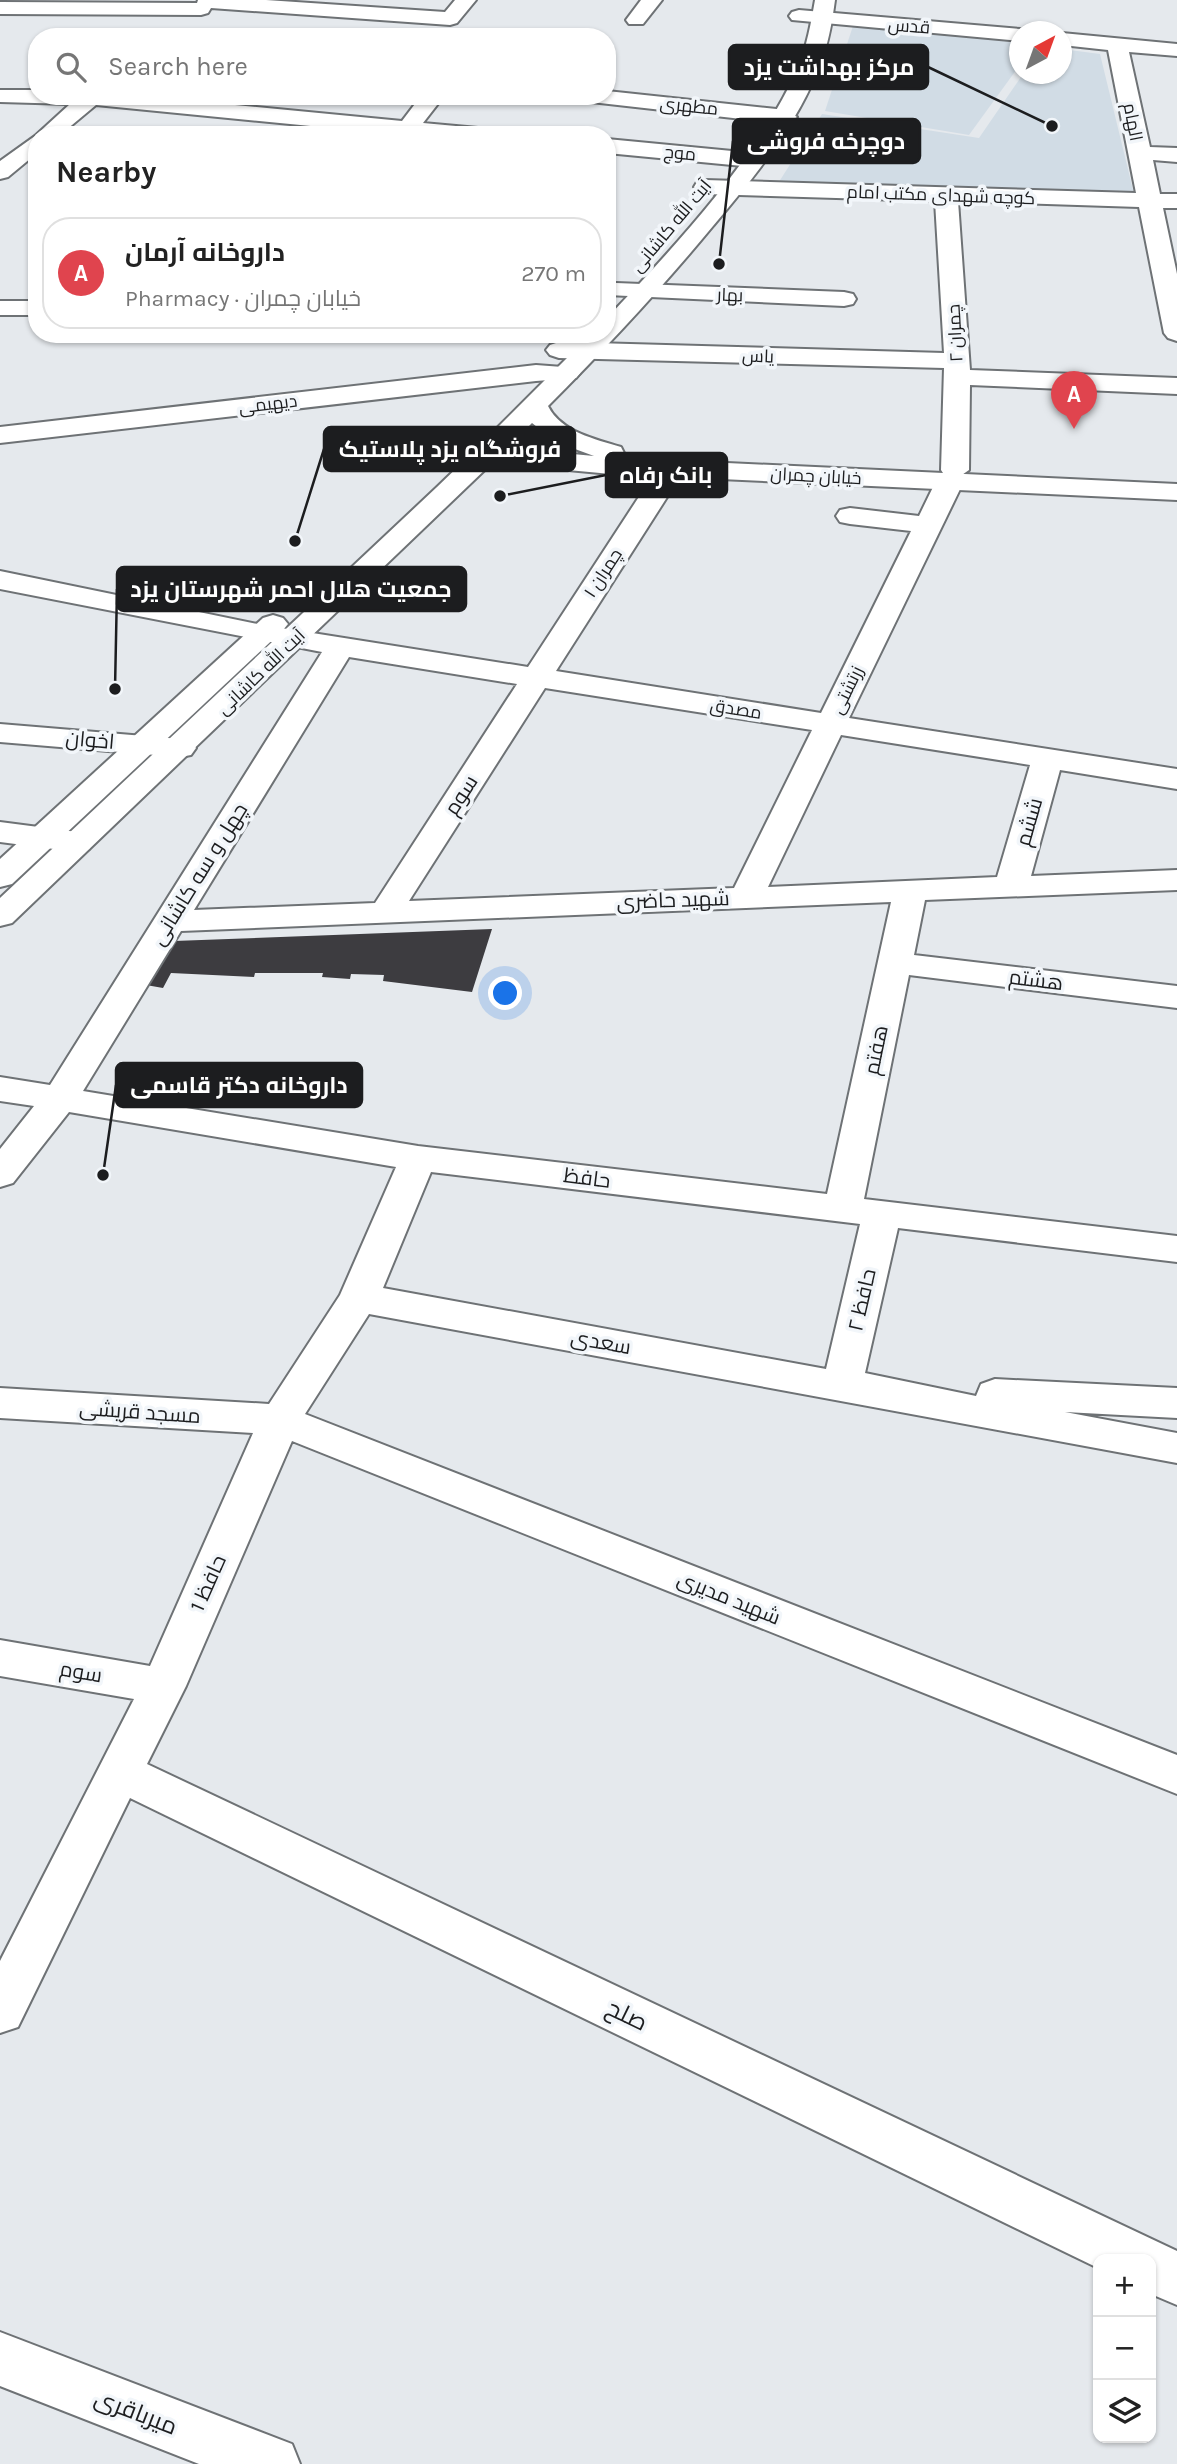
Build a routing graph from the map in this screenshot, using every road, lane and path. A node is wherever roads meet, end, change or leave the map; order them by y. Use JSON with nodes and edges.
{"nodes":[{"id":1,"x":466,"y":0,"type":"edge"},
{"id":2,"x":652,"y":0,"type":"edge"},
{"id":3,"x":800,"y":8,"type":"edge"},
{"id":4,"x":0,"y":9,"type":"edge"},
{"id":5,"x":824,"y":9,"type":"edge"},
{"id":6,"x":636,"y":20,"type":"dead end"},
{"id":7,"x":1009,"y":34,"type":"edge"},
{"id":8,"x":1072,"y":39,"type":"edge"},
{"id":9,"x":790,"y":41,"type":"dead end"},
{"id":10,"x":1117,"y":43,"type":"junction"},
{"id":11,"x":1177,"y":50,"type":"edge"},
{"id":12,"x":775,"y":88,"type":"dead end"},
{"id":13,"x":0,"y":96,"type":"edge"},
{"id":14,"x":28,"y":97,"type":"edge"},
{"id":15,"x":616,"y":99,"type":"edge"},
{"id":16,"x":82,"y":105,"type":"edge"},
{"id":17,"x":161,"y":105,"type":"edge"},
{"id":18,"x":326,"y":105,"type":"edge"},
{"id":19,"x":426,"y":105,"type":"edge"},
{"id":20,"x":760,"y":114,"type":"junction"},
{"id":21,"x":786,"y":117,"type":"junction"},
{"id":22,"x":312,"y":120,"type":"junction"},
{"id":23,"x":57,"y":126,"type":"edge"},
{"id":24,"x":375,"y":126,"type":"edge"},
{"id":25,"x":409,"y":126,"type":"edge"},
{"id":26,"x":616,"y":147,"type":"edge"},
{"id":27,"x":28,"y":149,"type":"edge"},
{"id":28,"x":1140,"y":153,"type":"junction"},
{"id":29,"x":1177,"y":155,"type":"edge"},
{"id":30,"x":728,"y":157,"type":"junction"},
{"id":31,"x":753,"y":160,"type":"junction"},
{"id":32,"x":0,"y":172,"type":"edge"},
{"id":33,"x":705,"y":187,"type":"junction"},
{"id":34,"x":732,"y":188,"type":"junction"},
{"id":35,"x":946,"y":196,"type":"junction"},
{"id":36,"x":1149,"y":201,"type":"junction"},
{"id":37,"x":1177,"y":201,"type":"edge"},
{"id":38,"x":670,"y":229,"type":"dead end"},
{"id":39,"x":634,"y":270,"type":"dead end"},
{"id":40,"x":622,"y":299,"type":"edge"},
{"id":41,"x":844,"y":299,"type":"dead end"},
{"id":42,"x":0,"y":308,"type":"edge"},
{"id":43,"x":28,"y":308,"type":"edge"},
{"id":44,"x":1177,"y":333,"type":"edge"},
{"id":45,"x":584,"y":346,"type":"edge"},
{"id":46,"x":957,"y":369,"type":"junction"},
{"id":47,"x":536,"y":373,"type":"junction"},
{"id":48,"x":1177,"y":386,"type":"edge"},
{"id":49,"x":534,"y":404,"type":"junction"},
{"id":50,"x":0,"y":435,"type":"edge"},
{"id":51,"x":474,"y":454,"type":"junction"},
{"id":52,"x":614,"y":454,"type":"junction"},
{"id":53,"x":671,"y":469,"type":"junction"},
{"id":54,"x":952,"y":476,"type":"junction"},
{"id":55,"x":1177,"y":479,"type":"edge"},
{"id":56,"x":1177,"y":492,"type":"edge"},
{"id":57,"x":850,"y":516,"type":"dead end"},
{"id":58,"x":928,"y":525,"type":"junction"},
{"id":59,"x":0,"y":580,"type":"edge"},
{"id":60,"x":262,"y":634,"type":"junction"},
{"id":61,"x":295,"y":640,"type":"junction"},
{"id":62,"x":340,"y":647,"type":"junction"},
{"id":63,"x":536,"y":678,"type":"junction"},
{"id":64,"x":831,"y":724,"type":"junction"},
{"id":65,"x":0,"y":733,"type":"edge"},
{"id":66,"x":141,"y":745,"type":"junction"},
{"id":67,"x":180,"y":748,"type":"junction"},
{"id":68,"x":1048,"y":758,"type":"junction"},
{"id":69,"x":1177,"y":779,"type":"edge"},
{"id":70,"x":0,"y":832,"type":"edge"},
{"id":71,"x":43,"y":837,"type":"junction"},
{"id":72,"x":77,"y":842,"type":"junction"},
{"id":73,"x":0,"y":877,"type":"edge"},
{"id":74,"x":1177,"y":880,"type":"edge"},
{"id":75,"x":1011,"y":886,"type":"junction"},
{"id":76,"x":910,"y":891,"type":"junction"},
{"id":77,"x":746,"y":897,"type":"junction"},
{"id":78,"x":386,"y":911,"type":"junction"},
{"id":79,"x":0,"y":916,"type":"edge"},
{"id":80,"x":170,"y":920,"type":"junction"},
{"id":81,"x":894,"y":963,"type":"junction"},
{"id":82,"x":1177,"y":998,"type":"edge"},
{"id":83,"x":0,"y":1089,"type":"edge"},
{"id":84,"x":58,"y":1101,"type":"junction"},
{"id":85,"x":418,"y":1158,"type":"junction"},
{"id":86,"x":0,"y":1174,"type":"edge"},
{"id":87,"x":843,"y":1209,"type":"junction"},
{"id":88,"x":882,"y":1213,"type":"junction"},
{"id":89,"x":1177,"y":1249,"type":"edge"},
{"id":90,"x":359,"y":1298,"type":"junction"},
{"id":91,"x":842,"y":1387,"type":"junction"},
{"id":92,"x":0,"y":1403,"type":"edge"},
{"id":93,"x":1177,"y":1403,"type":"edge"},
{"id":94,"x":280,"y":1420,"type":"junction"},
{"id":95,"x":1177,"y":1448,"type":"edge"},
{"id":96,"x":0,"y":1658,"type":"edge"},
{"id":97,"x":163,"y":1686,"type":"junction"},
{"id":98,"x":118,"y":1771,"type":"junction"},
{"id":99,"x":1177,"y":1775,"type":"edge"},
{"id":100,"x":0,"y":2011,"type":"edge"},
{"id":101,"x":1127,"y":2254,"type":"edge"},
{"id":102,"x":1156,"y":2268,"type":"edge"},
{"id":103,"x":1177,"y":2279,"type":"edge"},
{"id":104,"x":0,"y":2359,"type":"edge"},
{"id":105,"x":272,"y":2464,"type":"edge"}],
"edges":[{"from":1,"to":4,"type":"street"},
{"from":2,"to":6,"type":"street"},
{"from":3,"to":5,"type":"street","name":"قدس"},
{"from":3,"to":9,"type":"street"},
{"from":5,"to":7,"type":"street","name":"قدس"},
{"from":5,"to":21,"type":"street","name":"آیت الله کاشانی"},
{"from":8,"to":10,"type":"street"},
{"from":10,"to":11,"type":"street"},
{"from":10,"to":28,"type":"street","name":"الهام"},
{"from":12,"to":20,"type":"street","name":"آیت الله کاشانی"},
{"from":13,"to":14,"type":"street"},
{"from":15,"to":20,"type":"street","name":"مطهری"},
{"from":16,"to":23,"type":"street"},
{"from":17,"to":22,"type":"street"},
{"from":18,"to":22,"type":"street"},
{"from":19,"to":25,"type":"street"},
{"from":20,"to":21,"type":"street","name":"مطهری"},
{"from":20,"to":30,"type":"street","name":"آیت الله کاشانی"},
{"from":21,"to":31,"type":"street","name":"آیت الله کاشانی"},
{"from":22,"to":24,"type":"street"},
{"from":26,"to":30,"type":"street","name":"موج"},
{"from":27,"to":32,"type":"street"},
{"from":28,"to":29,"type":"street"},
{"from":28,"to":36,"type":"street","name":"الهام"},
{"from":30,"to":31,"type":"street","name":"موج"},
{"from":30,"to":33,"type":"street","name":"آیت الله کاشانی"},
{"from":31,"to":34,"type":"street","name":"آیت الله کاشانی"},
{"from":33,"to":34,"type":"street","name":"کوچه شهدای مکتب امام"},
{"from":33,"to":38,"type":"street","name":"آیت الله کاشانی"},
{"from":34,"to":35,"type":"street","name":"کوچه شهدای مکتب امام"},
{"from":34,"to":40,"type":"street","name":"آیت الله کاشانی"},
{"from":35,"to":36,"type":"street","name":"کوچه شهدای مکتب امام"},
{"from":35,"to":46,"type":"street","name":"چمران ۲"},
{"from":36,"to":37,"type":"street","name":"کوچه شهدای مکتب امام"},
{"from":36,"to":44,"type":"street","name":"الهام"},
{"from":39,"to":40,"type":"street","name":"آیت الله کاشانی"},
{"from":40,"to":41,"type":"street","name":"بهار"},
{"from":42,"to":43,"type":"street"},
{"from":45,"to":46,"type":"street","name":"یاس"},
{"from":45,"to":47,"type":"street","name":"آیت الله کاشانی"},
{"from":45,"to":49,"type":"street","name":"آیت الله کاشانی"},
{"from":46,"to":48,"type":"street","name":"یاس"},
{"from":46,"to":54,"type":"street","name":"چمران ۲"},
{"from":47,"to":50,"type":"street","name":"دیهیمی"},
{"from":47,"to":51,"type":"street","name":"آیت الله کاشانی"},
{"from":49,"to":51,"type":"street","name":"آیت الله کاشانی"},
{"from":49,"to":52,"type":"street"},
{"from":51,"to":52,"type":"street","name":"خیابان چمران"},
{"from":51,"to":53,"type":"street","name":"خیابان چمران"},
{"from":51,"to":60,"type":"street","name":"آیت الله کاشانی"},
{"from":51,"to":61,"type":"street","name":"آیت الله کاشانی"},
{"from":52,"to":54,"type":"street","name":"خیابان چمران"},
{"from":53,"to":54,"type":"street","name":"خیابان چمران"},
{"from":53,"to":63,"type":"street","name":"چمران ۱"},
{"from":54,"to":55,"type":"street","name":"خیابان چمران"},
{"from":54,"to":56,"type":"street","name":"خیابان چمران"},
{"from":54,"to":58,"type":"street","name":"زرتشتی"},
{"from":57,"to":58,"type":"street"},
{"from":58,"to":64,"type":"street","name":"زرتشتی"},
{"from":59,"to":60,"type":"street","name":"مصدق"},
{"from":60,"to":61,"type":"street","name":"مصدق"},
{"from":60,"to":66,"type":"street","name":"آیت الله کاشانی"},
{"from":61,"to":62,"type":"street","name":"مصدق"},
{"from":61,"to":67,"type":"street","name":"آیت الله کاشانی"},
{"from":62,"to":63,"type":"street","name":"مصدق"},
{"from":62,"to":80,"type":"street","name":"چهل و سه کاشانی"},
{"from":63,"to":64,"type":"street","name":"مصدق"},
{"from":63,"to":78,"type":"street","name":"سوم"},
{"from":64,"to":68,"type":"street","name":"مصدق"},
{"from":64,"to":77,"type":"street","name":"زرتشتی"},
{"from":65,"to":66,"type":"street","name":"اخوان"},
{"from":66,"to":67,"type":"street","name":"اخوان"},
{"from":66,"to":71,"type":"street","name":"آیت الله کاشانی"},
{"from":67,"to":72,"type":"street","name":"آیت الله کاشانی"},
{"from":68,"to":69,"type":"street","name":"مصدق"},
{"from":68,"to":75,"type":"street","name":"ششم"},
{"from":70,"to":71,"type":"street"},
{"from":71,"to":72,"type":"street"},
{"from":71,"to":73,"type":"street","name":"آیت الله کاشانی"},
{"from":72,"to":79,"type":"street","name":"آیت الله کاشانی"},
{"from":74,"to":75,"type":"street","name":"شهید حاضری"},
{"from":75,"to":76,"type":"street","name":"شهید حاضری"},
{"from":76,"to":77,"type":"street","name":"شهید حاضری"},
{"from":76,"to":81,"type":"street","name":"هفتم"},
{"from":77,"to":78,"type":"street","name":"شهید حاضری"},
{"from":78,"to":80,"type":"street","name":"شهید حاضری"},
{"from":80,"to":84,"type":"street","name":"چهل و سه کاشانی"},
{"from":81,"to":82,"type":"street","name":"هشتم"},
{"from":81,"to":87,"type":"street","name":"هفتم"},
{"from":83,"to":84,"type":"street","name":"حافظ"},
{"from":84,"to":85,"type":"street","name":"حافظ"},
{"from":84,"to":86,"type":"street"},
{"from":85,"to":87,"type":"street","name":"حافظ"},
{"from":85,"to":90,"type":"street","name":"حافظ 1"},
{"from":87,"to":88,"type":"street","name":"حافظ"},
{"from":88,"to":89,"type":"street","name":"حافظ"},
{"from":88,"to":91,"type":"street","name":"حافظ ۲"},
{"from":90,"to":91,"type":"street","name":"سعدی"},
{"from":90,"to":94,"type":"street","name":"حافظ 1"},
{"from":91,"to":93,"type":"street","name":"سعدی"},
{"from":91,"to":95,"type":"street","name":"سعدی"},
{"from":92,"to":94,"type":"street","name":"مسجد قریشی"},
{"from":94,"to":97,"type":"street","name":"حافظ 1"},
{"from":94,"to":99,"type":"street","name":"شهید مدیری"},
{"from":96,"to":97,"type":"street","name":"سوم"},
{"from":97,"to":98,"type":"street","name":"حافظ 1"},
{"from":98,"to":100,"type":"street","name":"حافظ 1"},
{"from":98,"to":101,"type":"street","name":"صلح"},
{"from":102,"to":103,"type":"street"},
{"from":104,"to":105,"type":"street","name":"میرباقری"}]}
